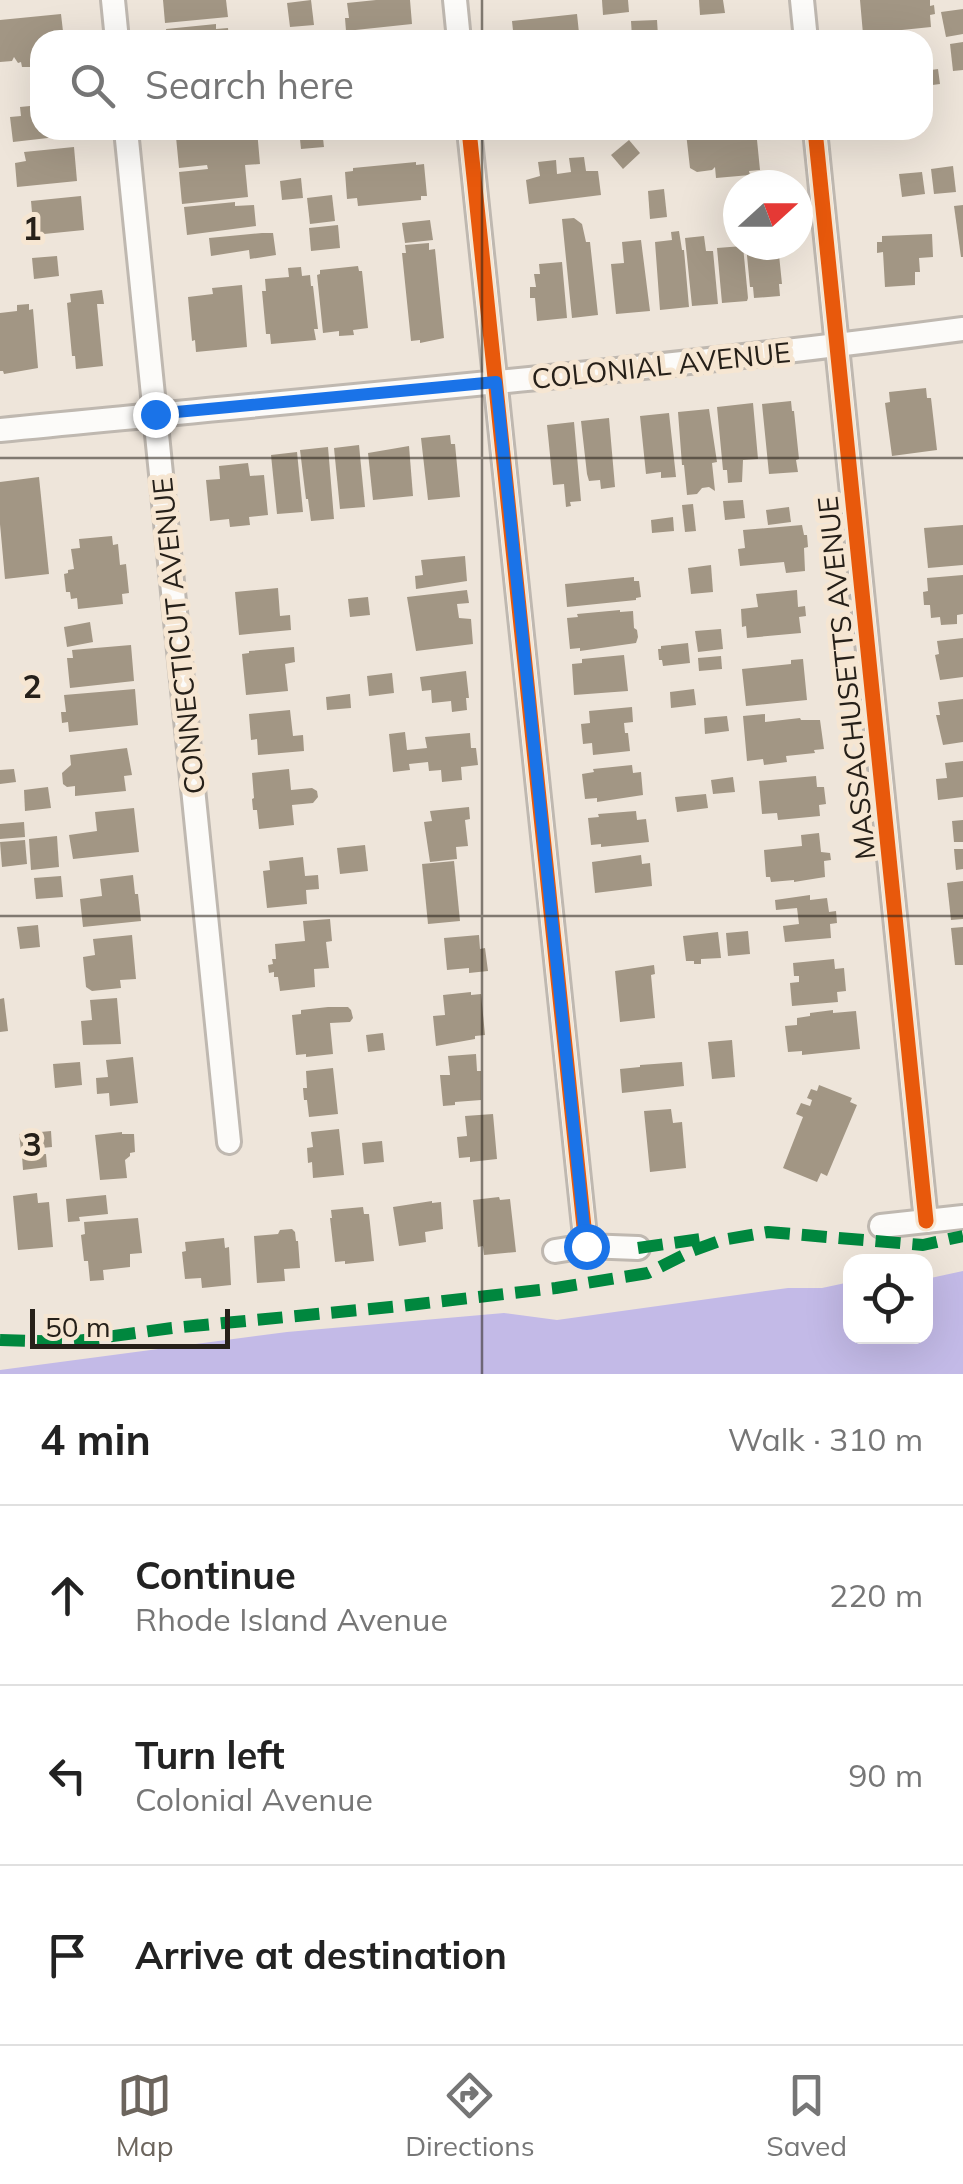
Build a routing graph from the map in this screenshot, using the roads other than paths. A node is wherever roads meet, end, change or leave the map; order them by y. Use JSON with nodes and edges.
{"nodes":[{"id":1,"x":113,"y":0,"type":"edge"},
{"id":2,"x":455,"y":0,"type":"edge"},
{"id":3,"x":802,"y":0,"type":"edge"},
{"id":4,"x":116,"y":30,"type":"edge"},
{"id":5,"x":458,"y":30,"type":"edge"},
{"id":6,"x":805,"y":30,"type":"edge"},
{"id":7,"x":127,"y":140,"type":"edge"},
{"id":8,"x":470,"y":140,"type":"edge"},
{"id":9,"x":816,"y":140,"type":"edge"},
{"id":10,"x":963,"y":329,"type":"edge"},
{"id":11,"x":836,"y":346,"type":"junction"},
{"id":12,"x":496,"y":382,"type":"junction"},
{"id":13,"x":155,"y":414,"type":"junction"},
{"id":14,"x":0,"y":430,"type":"edge"},
{"id":15,"x":229,"y":1142,"type":"dead end"},
{"id":16,"x":963,"y":1217,"type":"edge"},
{"id":17,"x":926,"y":1221,"type":"junction"},
{"id":18,"x":881,"y":1226,"type":"dead end"},
{"id":19,"x":586,"y":1246,"type":"junction"},
{"id":20,"x":638,"y":1248,"type":"dead end"},
{"id":21,"x":555,"y":1252,"type":"dead end"}],
"edges":[{"from":1,"to":4,"type":"street"},
{"from":2,"to":5,"type":"street"},
{"from":3,"to":6,"type":"street"},
{"from":7,"to":13,"type":"street","name":"CONNECTICUT AVENUE"},
{"from":8,"to":12,"type":"street"},
{"from":9,"to":11,"type":"street","name":"MASSACHUSETTS AVENUE"},
{"from":10,"to":11,"type":"street","name":"COLONIAL AVENUE"},
{"from":11,"to":12,"type":"street","name":"COLONIAL AVENUE"},
{"from":11,"to":17,"type":"street","name":"MASSACHUSETTS AVENUE"},
{"from":12,"to":13,"type":"street","name":"COLONIAL AVENUE"},
{"from":12,"to":19,"type":"street"},
{"from":13,"to":14,"type":"street","name":"COLONIAL AVENUE"},
{"from":13,"to":15,"type":"street","name":"CONNECTICUT AVENUE"},
{"from":16,"to":17,"type":"street"},
{"from":17,"to":18,"type":"street"},
{"from":19,"to":20,"type":"street"},
{"from":19,"to":21,"type":"street"}]}
